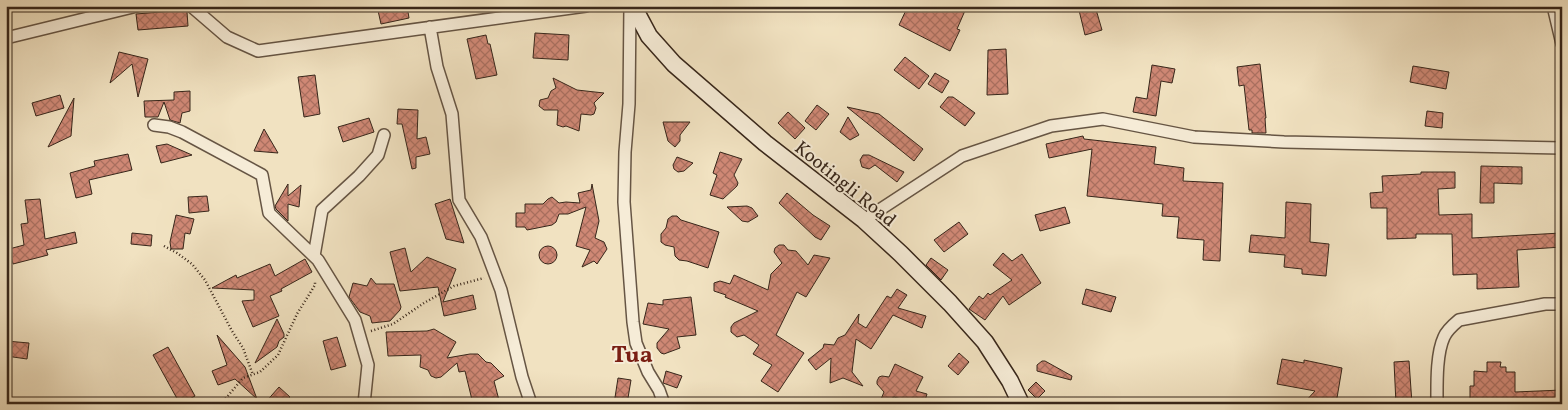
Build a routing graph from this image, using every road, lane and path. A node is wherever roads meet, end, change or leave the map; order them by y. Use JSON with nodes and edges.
{"nodes":[{"id":1,"x":138,"y":6,"type":"edge"},
{"id":2,"x":191,"y":6,"type":"edge"},
{"id":3,"x":586,"y":6,"type":"edge"},
{"id":4,"x":632,"y":6,"type":"edge"},
{"id":5,"x":1553,"y":6,"type":"edge"},
{"id":6,"x":430,"y":27,"type":"junction"},
{"id":7,"x":6,"y":38,"type":"edge"},
{"id":8,"x":1562,"y":44,"type":"edge"},
{"id":9,"x":154,"y":124,"type":"dead end"},
{"id":10,"x":384,"y":135,"type":"dead end"},
{"id":11,"x":1562,"y":148,"type":"edge"},
{"id":12,"x":864,"y":220,"type":"junction"},
{"id":13,"x":164,"y":246,"type":"dead end"},
{"id":14,"x":316,"y":258,"type":"junction"},
{"id":15,"x":495,"y":274,"type":"junction"},
{"id":16,"x":1562,"y":304,"type":"edge"},
{"id":17,"x":360,"y":335,"type":"junction"},
{"id":18,"x":253,"y":375,"type":"junction"},
{"id":19,"x":221,"y":404,"type":"edge"},
{"id":20,"x":364,"y":404,"type":"edge"},
{"id":21,"x":531,"y":404,"type":"edge"},
{"id":22,"x":664,"y":404,"type":"edge"},
{"id":23,"x":1021,"y":404,"type":"edge"},
{"id":24,"x":1437,"y":404,"type":"edge"}],
"edges":[{"from":1,"to":7,"type":"street"},
{"from":2,"to":6,"type":"street"},
{"from":3,"to":6,"type":"street"},
{"from":4,"to":12,"type":"street","name":"Kootingli Road"},
{"from":4,"to":22,"type":"street"},
{"from":5,"to":8,"type":"street"},
{"from":6,"to":15,"type":"street"},
{"from":9,"to":14,"type":"street"},
{"from":10,"to":14,"type":"street"},
{"from":11,"to":12,"type":"street"},
{"from":12,"to":23,"type":"street","name":"Kootingli Road"},
{"from":13,"to":18,"type":"path"},
{"from":14,"to":17,"type":"street"},
{"from":14,"to":18,"type":"path"},
{"from":15,"to":17,"type":"path"},
{"from":15,"to":21,"type":"street"},
{"from":16,"to":24,"type":"street"},
{"from":17,"to":20,"type":"street"},
{"from":18,"to":19,"type":"path"}]}
